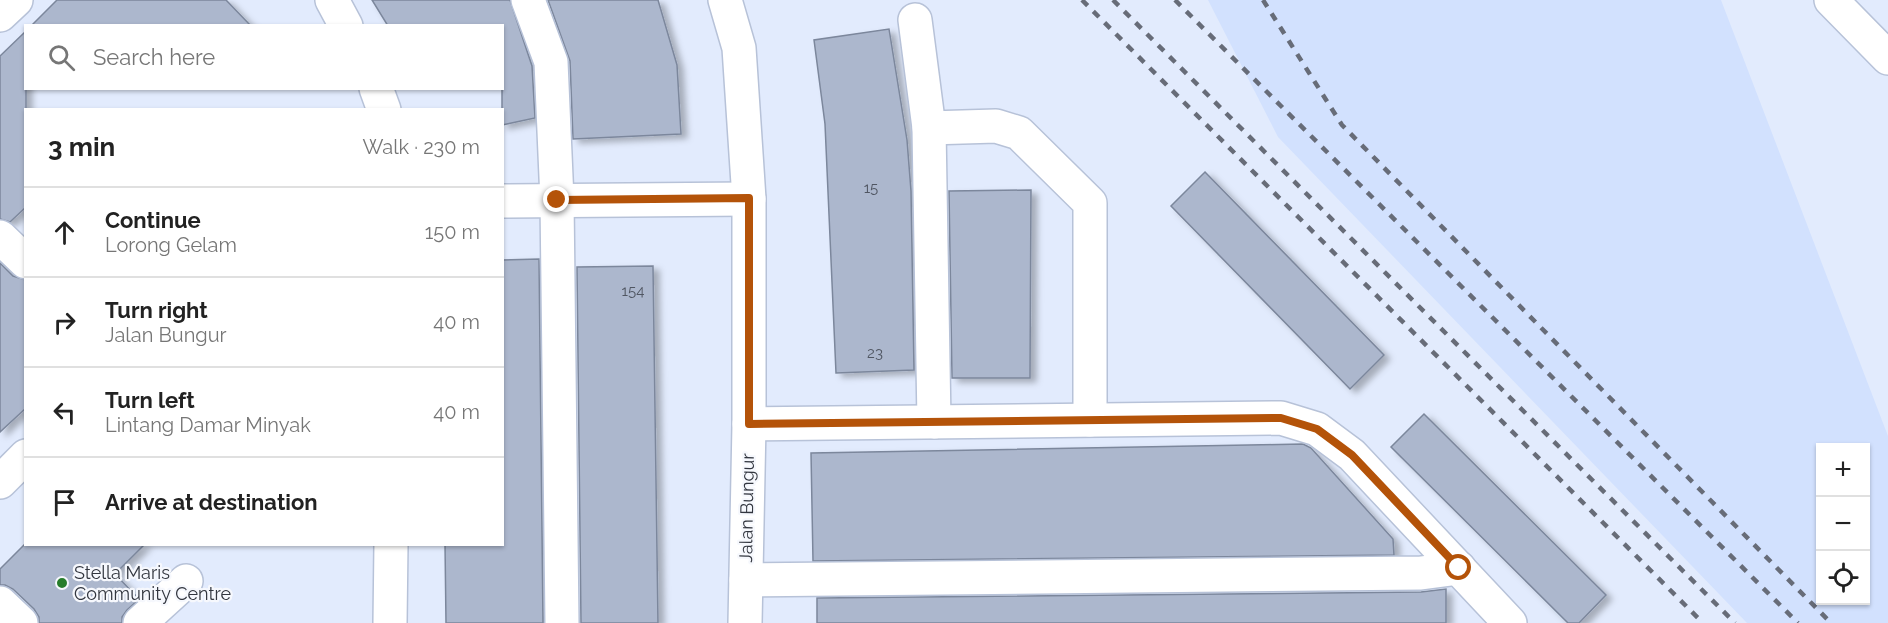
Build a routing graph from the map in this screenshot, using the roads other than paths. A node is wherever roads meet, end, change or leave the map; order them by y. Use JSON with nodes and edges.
{"nodes":[{"id":1,"x":16,"y":0,"type":"edge"},
{"id":2,"x":332,"y":0,"type":"edge"},
{"id":3,"x":528,"y":0,"type":"edge"},
{"id":4,"x":725,"y":0,"type":"edge"},
{"id":5,"x":1831,"y":0,"type":"edge"},
{"id":6,"x":0,"y":15,"type":"edge"},
{"id":7,"x":915,"y":20,"type":"dead end"},
{"id":8,"x":345,"y":24,"type":"edge"},
{"id":9,"x":1888,"y":58,"type":"edge"},
{"id":10,"x":377,"y":90,"type":"edge"},
{"id":11,"x":383,"y":108,"type":"edge"},
{"id":12,"x":929,"y":128,"type":"junction"},
{"id":13,"x":749,"y":198,"type":"junction"},
{"id":14,"x":557,"y":200,"type":"junction"},
{"id":15,"x":504,"y":201,"type":"edge"},
{"id":16,"x":0,"y":237,"type":"edge"},
{"id":17,"x":24,"y":260,"type":"edge"},
{"id":18,"x":1090,"y":420,"type":"junction"},
{"id":19,"x":934,"y":422,"type":"junction"},
{"id":20,"x":749,"y":424,"type":"junction"},
{"id":21,"x":24,"y":458,"type":"edge"},
{"id":22,"x":0,"y":482,"type":"edge"},
{"id":23,"x":391,"y":546,"type":"edge"},
{"id":24,"x":1459,"y":568,"type":"junction"},
{"id":25,"x":746,"y":580,"type":"junction"},
{"id":26,"x":186,"y":581,"type":"dead end"},
{"id":27,"x":0,"y":603,"type":"edge"},
{"id":28,"x":21,"y":623,"type":"edge"},
{"id":29,"x":140,"y":623,"type":"edge"},
{"id":30,"x":390,"y":623,"type":"edge"},
{"id":31,"x":562,"y":623,"type":"edge"},
{"id":32,"x":745,"y":623,"type":"edge"},
{"id":33,"x":1510,"y":623,"type":"edge"}],
"edges":[{"from":1,"to":6,"type":"street"},
{"from":2,"to":8,"type":"street"},
{"from":3,"to":14,"type":"street"},
{"from":4,"to":13,"type":"street","name":"Jalan Bungur"},
{"from":5,"to":9,"type":"street"},
{"from":7,"to":12,"type":"street"},
{"from":10,"to":11,"type":"street"},
{"from":12,"to":18,"type":"street"},
{"from":12,"to":19,"type":"street"},
{"from":13,"to":14,"type":"street"},
{"from":13,"to":20,"type":"street","name":"Jalan Bungur"},
{"from":14,"to":15,"type":"street"},
{"from":14,"to":31,"type":"street"},
{"from":16,"to":17,"type":"street"},
{"from":18,"to":19,"type":"street"},
{"from":18,"to":24,"type":"street"},
{"from":19,"to":20,"type":"street"},
{"from":20,"to":25,"type":"street","name":"Jalan Bungur"},
{"from":21,"to":22,"type":"street"},
{"from":23,"to":30,"type":"street"},
{"from":24,"to":25,"type":"street"},
{"from":24,"to":33,"type":"street"},
{"from":25,"to":32,"type":"street","name":"Jalan Bungur"},
{"from":26,"to":29,"type":"street"},
{"from":27,"to":28,"type":"street"}]}
